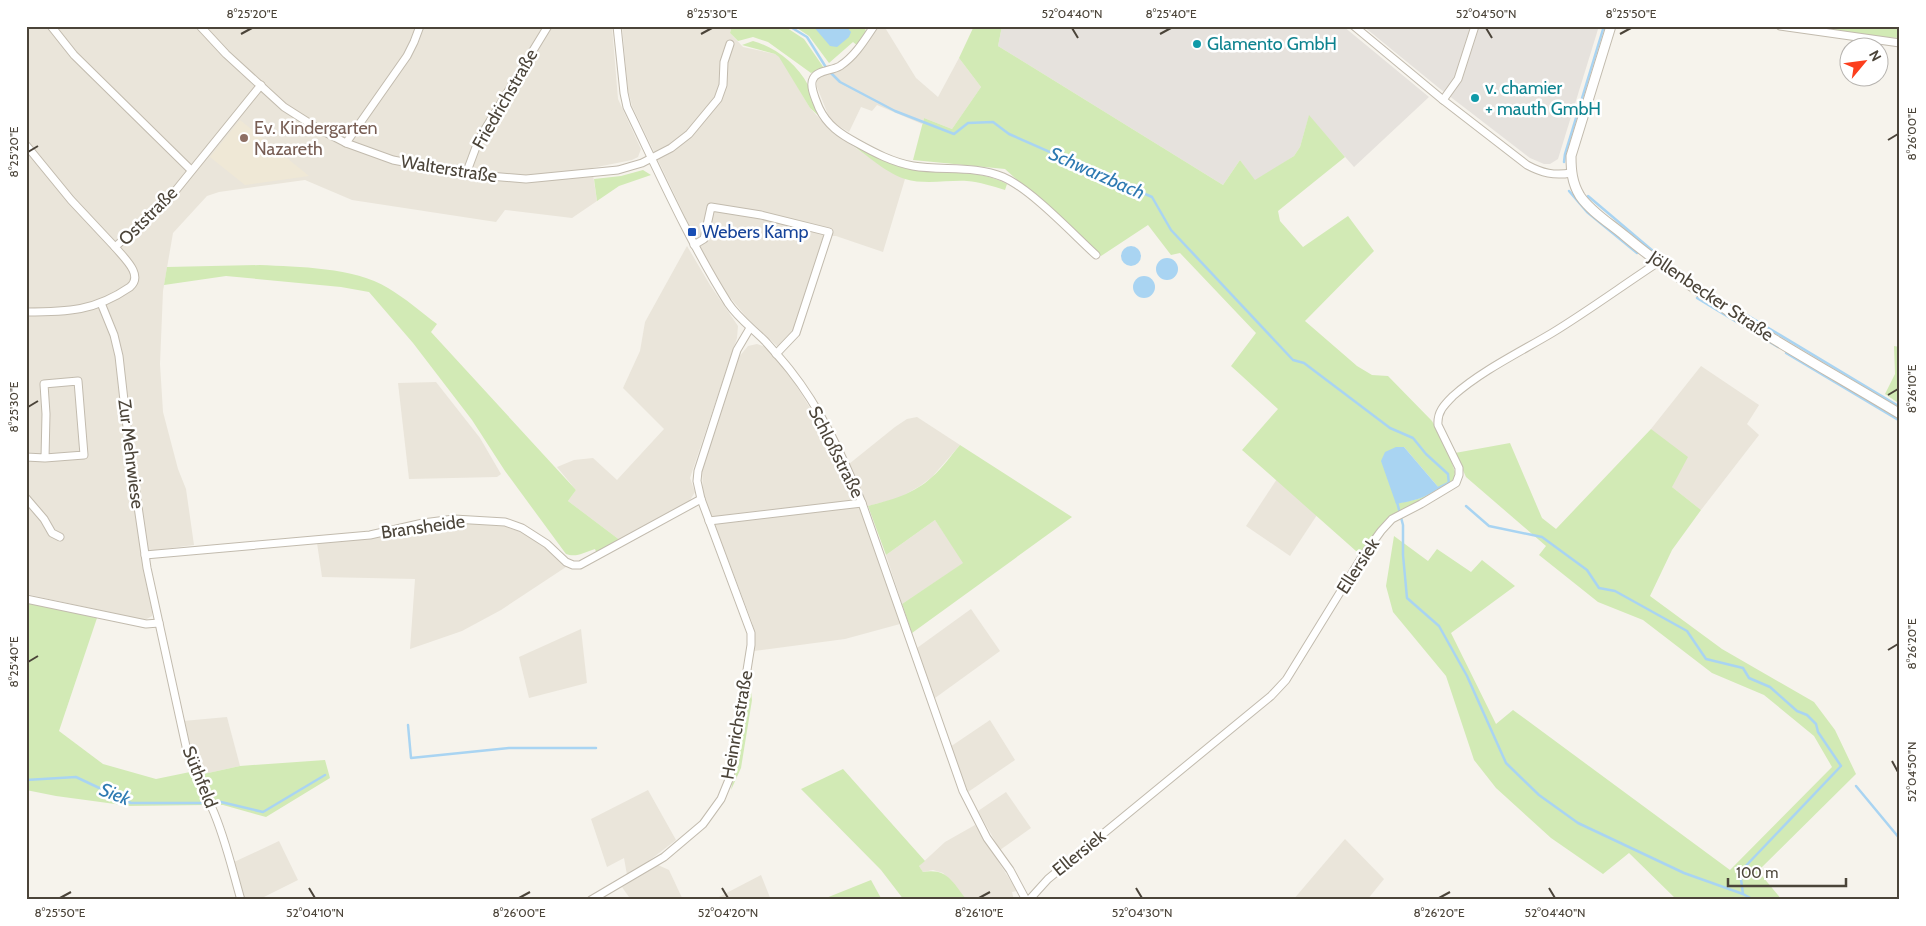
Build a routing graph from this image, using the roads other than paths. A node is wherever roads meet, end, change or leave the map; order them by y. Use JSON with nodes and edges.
{"nodes":[{"id":1,"x":51,"y":26,"type":"edge"},
{"id":2,"x":200,"y":26,"type":"edge"},
{"id":3,"x":420,"y":26,"type":"edge"},
{"id":4,"x":548,"y":26,"type":"edge"},
{"id":5,"x":617,"y":26,"type":"edge"},
{"id":6,"x":874,"y":26,"type":"edge"},
{"id":7,"x":1354,"y":26,"type":"edge"},
{"id":8,"x":1475,"y":26,"type":"edge"},
{"id":9,"x":1611,"y":26,"type":"edge"},
{"id":10,"x":1780,"y":26,"type":"edge"},
{"id":11,"x":1900,"y":43,"type":"edge"},
{"id":12,"x":730,"y":44,"type":"dead end"},
{"id":13,"x":260,"y":85,"type":"junction"},
{"id":14,"x":1443,"y":100,"type":"junction"},
{"id":15,"x":346,"y":143,"type":"junction"},
{"id":16,"x":26,"y":145,"type":"edge"},
{"id":17,"x":652,"y":159,"type":"junction"},
{"id":18,"x":191,"y":170,"type":"junction"},
{"id":19,"x":1571,"y":173,"type":"junction"},
{"id":20,"x":466,"y":174,"type":"junction"},
{"id":21,"x":694,"y":245,"type":"junction"},
{"id":22,"x":115,"y":247,"type":"junction"},
{"id":23,"x":1096,"y":255,"type":"dead end"},
{"id":24,"x":1657,"y":263,"type":"junction"},
{"id":25,"x":101,"y":303,"type":"junction"},
{"id":26,"x":26,"y":312,"type":"edge"},
{"id":27,"x":750,"y":328,"type":"junction"},
{"id":28,"x":776,"y":354,"type":"junction"},
{"id":29,"x":1900,"y":414,"type":"edge"},
{"id":30,"x":26,"y":457,"type":"edge"},
{"id":31,"x":45,"y":458,"type":"junction"},
{"id":32,"x":26,"y":498,"type":"edge"},
{"id":33,"x":701,"y":499,"type":"junction"},
{"id":34,"x":862,"y":503,"type":"junction"},
{"id":35,"x":710,"y":521,"type":"junction"},
{"id":36,"x":60,"y":537,"type":"dead end"},
{"id":37,"x":145,"y":555,"type":"junction"},
{"id":38,"x":26,"y":599,"type":"edge"},
{"id":39,"x":156,"y":607,"type":"joint"},
{"id":40,"x":159,"y":623,"type":"junction"},
{"id":41,"x":241,"y":900,"type":"edge"},
{"id":42,"x":591,"y":900,"type":"edge"},
{"id":43,"x":1027,"y":900,"type":"edge"}],
"edges":[{"from":1,"to":18,"type":"street"},
{"from":2,"to":13,"type":"street","name":"Walterstraße"},
{"from":3,"to":15,"type":"street"},
{"from":4,"to":20,"type":"street","name":"Friedrichstraße"},
{"from":5,"to":17,"type":"street","name":"Schloßstraße"},
{"from":6,"to":23,"type":"street"},
{"from":7,"to":14,"type":"street"},
{"from":8,"to":14,"type":"street"},
{"from":9,"to":19,"type":"street","name":"Jöllenbecker Straße"},
{"from":10,"to":11,"type":"street"},
{"from":12,"to":17,"type":"street","name":"Walterstraße"},
{"from":13,"to":15,"type":"street","name":"Walterstraße"},
{"from":13,"to":18,"type":"street","name":"Oststraße"},
{"from":14,"to":19,"type":"street"},
{"from":15,"to":20,"type":"street","name":"Walterstraße"},
{"from":16,"to":22,"type":"street"},
{"from":17,"to":20,"type":"street","name":"Walterstraße"},
{"from":17,"to":21,"type":"street","name":"Schloßstraße"},
{"from":18,"to":22,"type":"street","name":"Oststraße"},
{"from":19,"to":24,"type":"street","name":"Jöllenbecker Straße"},
{"from":21,"to":27,"type":"street","name":"Schloßstraße"},
{"from":21,"to":28,"type":"street"},
{"from":22,"to":25,"type":"street","name":"Oststraße"},
{"from":24,"to":29,"type":"street","name":"Jöllenbecker Straße"},
{"from":24,"to":43,"type":"street","name":"Ellersiek"},
{"from":25,"to":26,"type":"street","name":"Oststraße"},
{"from":25,"to":37,"type":"street","name":"Zur Mehrwiese"},
{"from":27,"to":28,"type":"street","name":"Schloßstraße"},
{"from":27,"to":33,"type":"street","name":"Heinrichstraße"},
{"from":28,"to":34,"type":"street","name":"Schloßstraße"},
{"from":30,"to":31,"type":"street"},
{"from":31,"to":31,"type":"street"},
{"from":32,"to":36,"type":"street"},
{"from":33,"to":35,"type":"street","name":"Heinrichstraße"},
{"from":33,"to":37,"type":"street","name":"Bransheide"},
{"from":34,"to":35,"type":"street"},
{"from":34,"to":43,"type":"street","name":"Schloßstraße"},
{"from":35,"to":42,"type":"street","name":"Heinrichstraße"},
{"from":37,"to":39,"type":"street","name":"Zur Mehrwiese"},
{"from":38,"to":40,"type":"street"},
{"from":39,"to":40,"type":"street","name":"Süthfeld"},
{"from":40,"to":41,"type":"street","name":"Süthfeld"}]}
